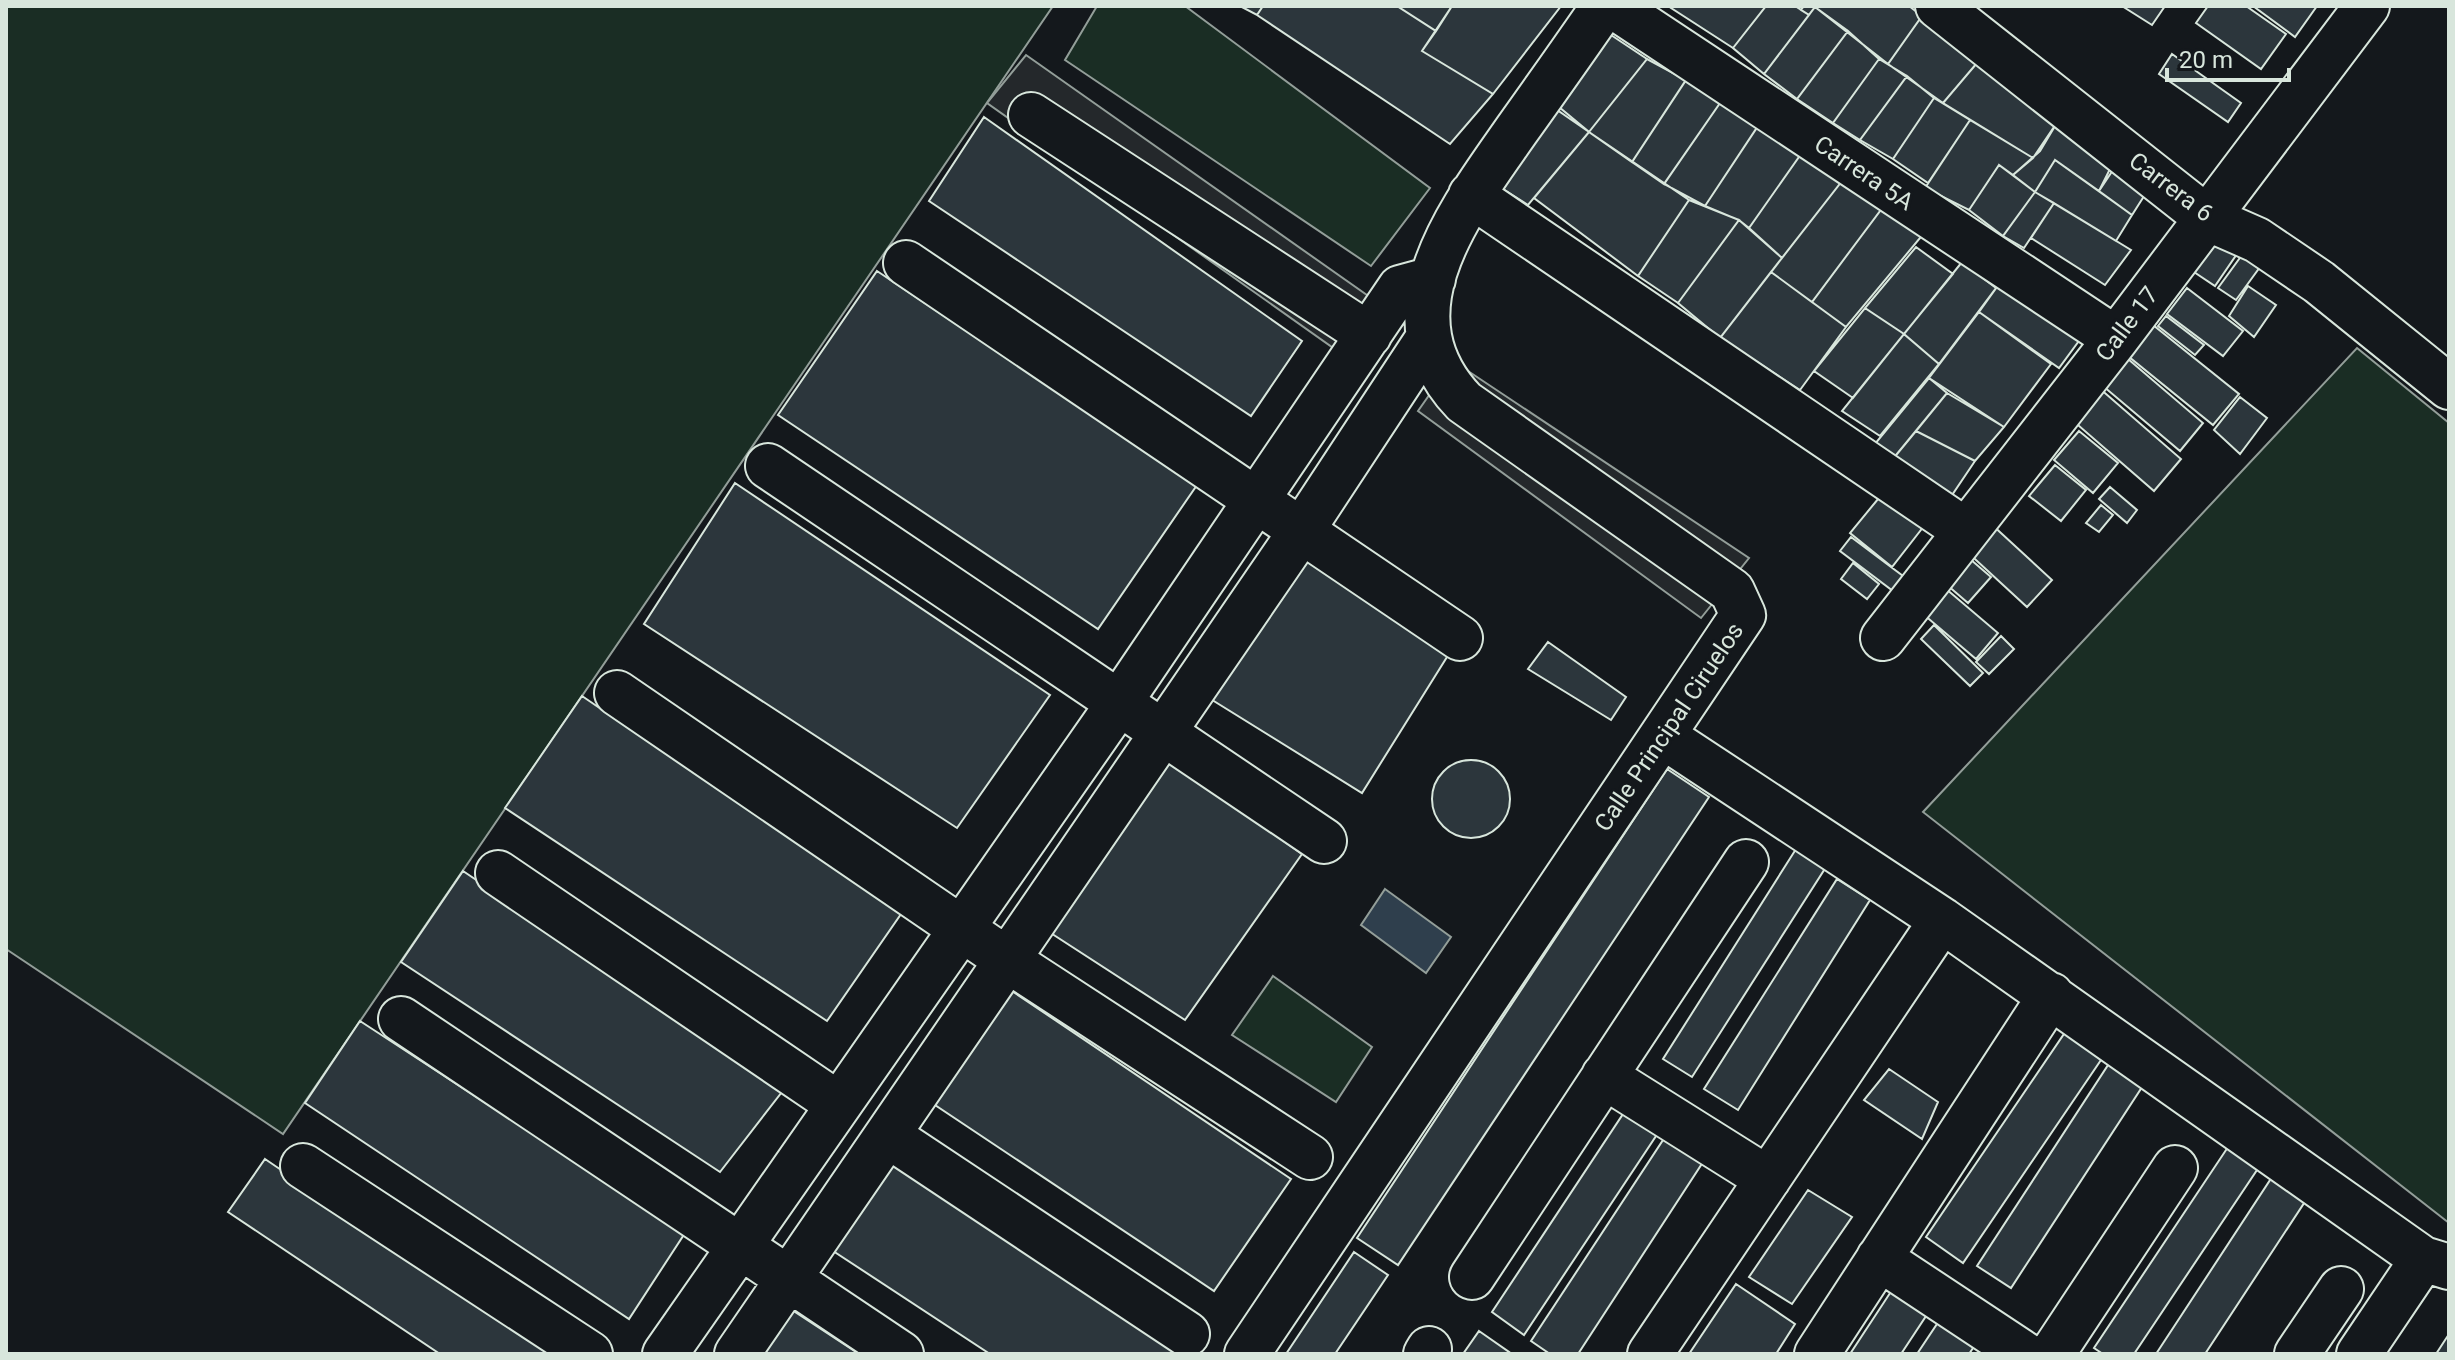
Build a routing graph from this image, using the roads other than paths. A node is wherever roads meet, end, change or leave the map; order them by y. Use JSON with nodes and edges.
{"nodes":[{"id":1,"x":1604,"y":6,"type":"edge"},
{"id":2,"x":1613,"y":6,"type":"edge"},
{"id":3,"x":1938,"y":6,"type":"edge"},
{"id":4,"x":2367,"y":6,"type":"edge"},
{"id":5,"x":1031,"y":115,"type":"dead end"},
{"id":6,"x":1471,"y":195,"type":"junction"},
{"id":7,"x":2207,"y":218,"type":"junction"},
{"id":8,"x":906,"y":263,"type":"dead end"},
{"id":9,"x":1433,"y":279,"type":"junction"},
{"id":10,"x":1429,"y":337,"type":"junction"},
{"id":11,"x":2116,"y":339,"type":"junction"},
{"id":12,"x":1364,"y":343,"type":"junction"},
{"id":13,"x":1402,"y":380,"type":"junction"},
{"id":14,"x":2449,"y":387,"type":"edge"},
{"id":15,"x":768,"y":466,"type":"dead end"},
{"id":16,"x":1256,"y":500,"type":"junction"},
{"id":17,"x":1302,"y":530,"type":"junction"},
{"id":18,"x":1966,"y":531,"type":"junction"},
{"id":19,"x":1460,"y":638,"type":"dead end"},
{"id":20,"x":1883,"y":638,"type":"dead end"},
{"id":21,"x":617,"y":693,"type":"dead end"},
{"id":22,"x":1119,"y":703,"type":"junction"},
{"id":23,"x":1161,"y":731,"type":"junction"},
{"id":24,"x":1663,"y":736,"type":"junction"},
{"id":25,"x":1324,"y":841,"type":"dead end"},
{"id":26,"x":1746,"y":862,"type":"dead end"},
{"id":27,"x":498,"y":873,"type":"dead end"},
{"id":28,"x":1942,"y":920,"type":"junction"},
{"id":29,"x":962,"y":929,"type":"junction"},
{"id":30,"x":1006,"y":959,"type":"junction"},
{"id":31,"x":2051,"y":995,"type":"junction"},
{"id":32,"x":401,"y":1019,"type":"dead end"},
{"id":33,"x":1604,"y":1076,"type":"junction"},
{"id":34,"x":838,"y":1104,"type":"junction"},
{"id":35,"x":889,"y":1136,"type":"junction"},
{"id":36,"x":1310,"y":1157,"type":"dead end"},
{"id":37,"x":303,"y":1166,"type":"dead end"},
{"id":38,"x":2175,"y":1168,"type":"dead end"},
{"id":39,"x":1768,"y":1179,"type":"junction"},
{"id":40,"x":742,"y":1247,"type":"junction"},
{"id":41,"x":1879,"y":1258,"type":"junction"},
{"id":42,"x":2436,"y":1263,"type":"edge"},
{"id":43,"x":1472,"y":1277,"type":"dead end"},
{"id":44,"x":788,"y":1278,"type":"junction"},
{"id":45,"x":2341,"y":1289,"type":"dead end"},
{"id":46,"x":1187,"y":1334,"type":"dead end"},
{"id":47,"x":590,"y":1354,"type":"edge"},
{"id":48,"x":665,"y":1354,"type":"edge"},
{"id":49,"x":737,"y":1354,"type":"edge"},
{"id":50,"x":901,"y":1354,"type":"edge"},
{"id":51,"x":1247,"y":1354,"type":"edge"},
{"id":52,"x":1650,"y":1354,"type":"edge"},
{"id":53,"x":1817,"y":1354,"type":"edge"},
{"id":54,"x":2024,"y":1354,"type":"edge"},
{"id":55,"x":2052,"y":1354,"type":"edge"},
{"id":56,"x":2297,"y":1354,"type":"edge"},
{"id":57,"x":2359,"y":1354,"type":"edge"}],
"edges":[{"from":1,"to":6,"type":"street","name":"Calle Principal Ciruelos"},
{"from":2,"to":11,"type":"street","name":"Carrera 5A"},
{"from":3,"to":7,"type":"street","name":"Carrera 6"},
{"from":4,"to":7,"type":"street","name":"Calle 17"},
{"from":5,"to":12,"type":"street"},
{"from":6,"to":9,"type":"street","name":"Calle Principal Ciruelos"},
{"from":6,"to":18,"type":"street"},
{"from":7,"to":11,"type":"street","name":"Calle 17"},
{"from":7,"to":14,"type":"street","name":"Carrera 6"},
{"from":8,"to":16,"type":"street"},
{"from":9,"to":10,"type":"street","name":"Calle Principal Ciruelos"},
{"from":9,"to":12,"type":"street"},
{"from":10,"to":13,"type":"street"},
{"from":10,"to":24,"type":"street","name":"Calle Principal Ciruelos"},
{"from":11,"to":18,"type":"street","name":"Calle 17"},
{"from":12,"to":13,"type":"street"},
{"from":12,"to":16,"type":"street"},
{"from":13,"to":17,"type":"street"},
{"from":15,"to":22,"type":"street"},
{"from":16,"to":17,"type":"street"},
{"from":16,"to":22,"type":"street"},
{"from":17,"to":19,"type":"street"},
{"from":17,"to":23,"type":"street"},
{"from":18,"to":20,"type":"street","name":"Calle 17"},
{"from":21,"to":29,"type":"street"},
{"from":22,"to":23,"type":"street"},
{"from":22,"to":29,"type":"street"},
{"from":23,"to":25,"type":"street"},
{"from":23,"to":30,"type":"street"},
{"from":24,"to":28,"type":"street"},
{"from":24,"to":51,"type":"street","name":"Calle Principal Ciruelos"},
{"from":26,"to":33,"type":"street"},
{"from":27,"to":34,"type":"street"},
{"from":28,"to":31,"type":"street"},
{"from":28,"to":39,"type":"street"},
{"from":29,"to":30,"type":"street"},
{"from":29,"to":34,"type":"street"},
{"from":30,"to":35,"type":"street"},
{"from":30,"to":36,"type":"street"},
{"from":31,"to":41,"type":"street"},
{"from":31,"to":42,"type":"street"},
{"from":32,"to":40,"type":"street"},
{"from":33,"to":39,"type":"street"},
{"from":33,"to":43,"type":"street"},
{"from":34,"to":35,"type":"street"},
{"from":34,"to":40,"type":"street"},
{"from":35,"to":44,"type":"street"},
{"from":35,"to":46,"type":"street"},
{"from":37,"to":47,"type":"street"},
{"from":38,"to":55,"type":"street"},
{"from":39,"to":52,"type":"street"},
{"from":40,"to":44,"type":"street"},
{"from":40,"to":48,"type":"street"},
{"from":41,"to":53,"type":"street"},
{"from":41,"to":54,"type":"street"},
{"from":42,"to":57,"type":"street"},
{"from":44,"to":49,"type":"street"},
{"from":44,"to":50,"type":"street"},
{"from":45,"to":56,"type":"street"}]}
